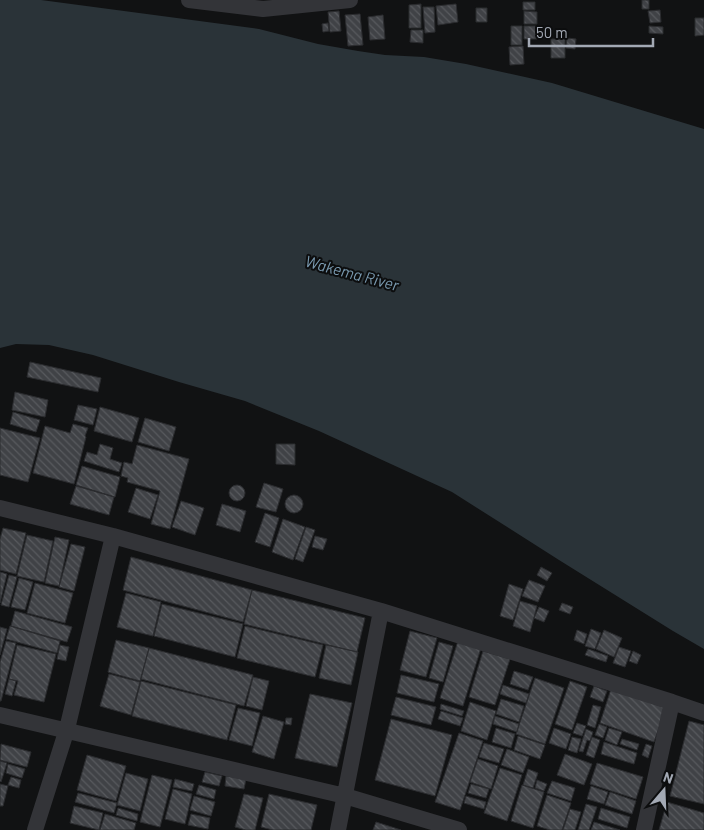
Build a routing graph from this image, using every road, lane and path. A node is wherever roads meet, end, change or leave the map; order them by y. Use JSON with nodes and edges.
{"nodes":[{"id":1,"x":189,"y":0,"type":"edge"},
{"id":2,"x":350,"y":0,"type":"edge"},
{"id":3,"x":263,"y":4,"type":"edge"},
{"id":4,"x":0,"y":508,"type":"edge"},
{"id":5,"x":113,"y":536,"type":"junction"},
{"id":6,"x":381,"y":611,"type":"junction"},
{"id":7,"x":672,"y":702,"type":"junction"},
{"id":8,"x":704,"y":712,"type":"edge"},
{"id":9,"x":0,"y":714,"type":"edge"},
{"id":10,"x":66,"y":729,"type":"junction"},
{"id":11,"x":346,"y":796,"type":"junction"},
{"id":12,"x":35,"y":830,"type":"edge"},
{"id":13,"x":338,"y":830,"type":"edge"},
{"id":14,"x":459,"y":830,"type":"edge"},
{"id":15,"x":644,"y":830,"type":"edge"}],
"edges":[{"from":1,"to":3,"type":"street"},
{"from":2,"to":3,"type":"street"},
{"from":4,"to":5,"type":"street"},
{"from":5,"to":6,"type":"street"},
{"from":5,"to":10,"type":"street"},
{"from":6,"to":7,"type":"street"},
{"from":6,"to":11,"type":"street"},
{"from":7,"to":8,"type":"street"},
{"from":7,"to":15,"type":"street"},
{"from":9,"to":10,"type":"street"},
{"from":10,"to":11,"type":"street"},
{"from":10,"to":12,"type":"street"},
{"from":11,"to":13,"type":"street"},
{"from":11,"to":14,"type":"street"}]}
